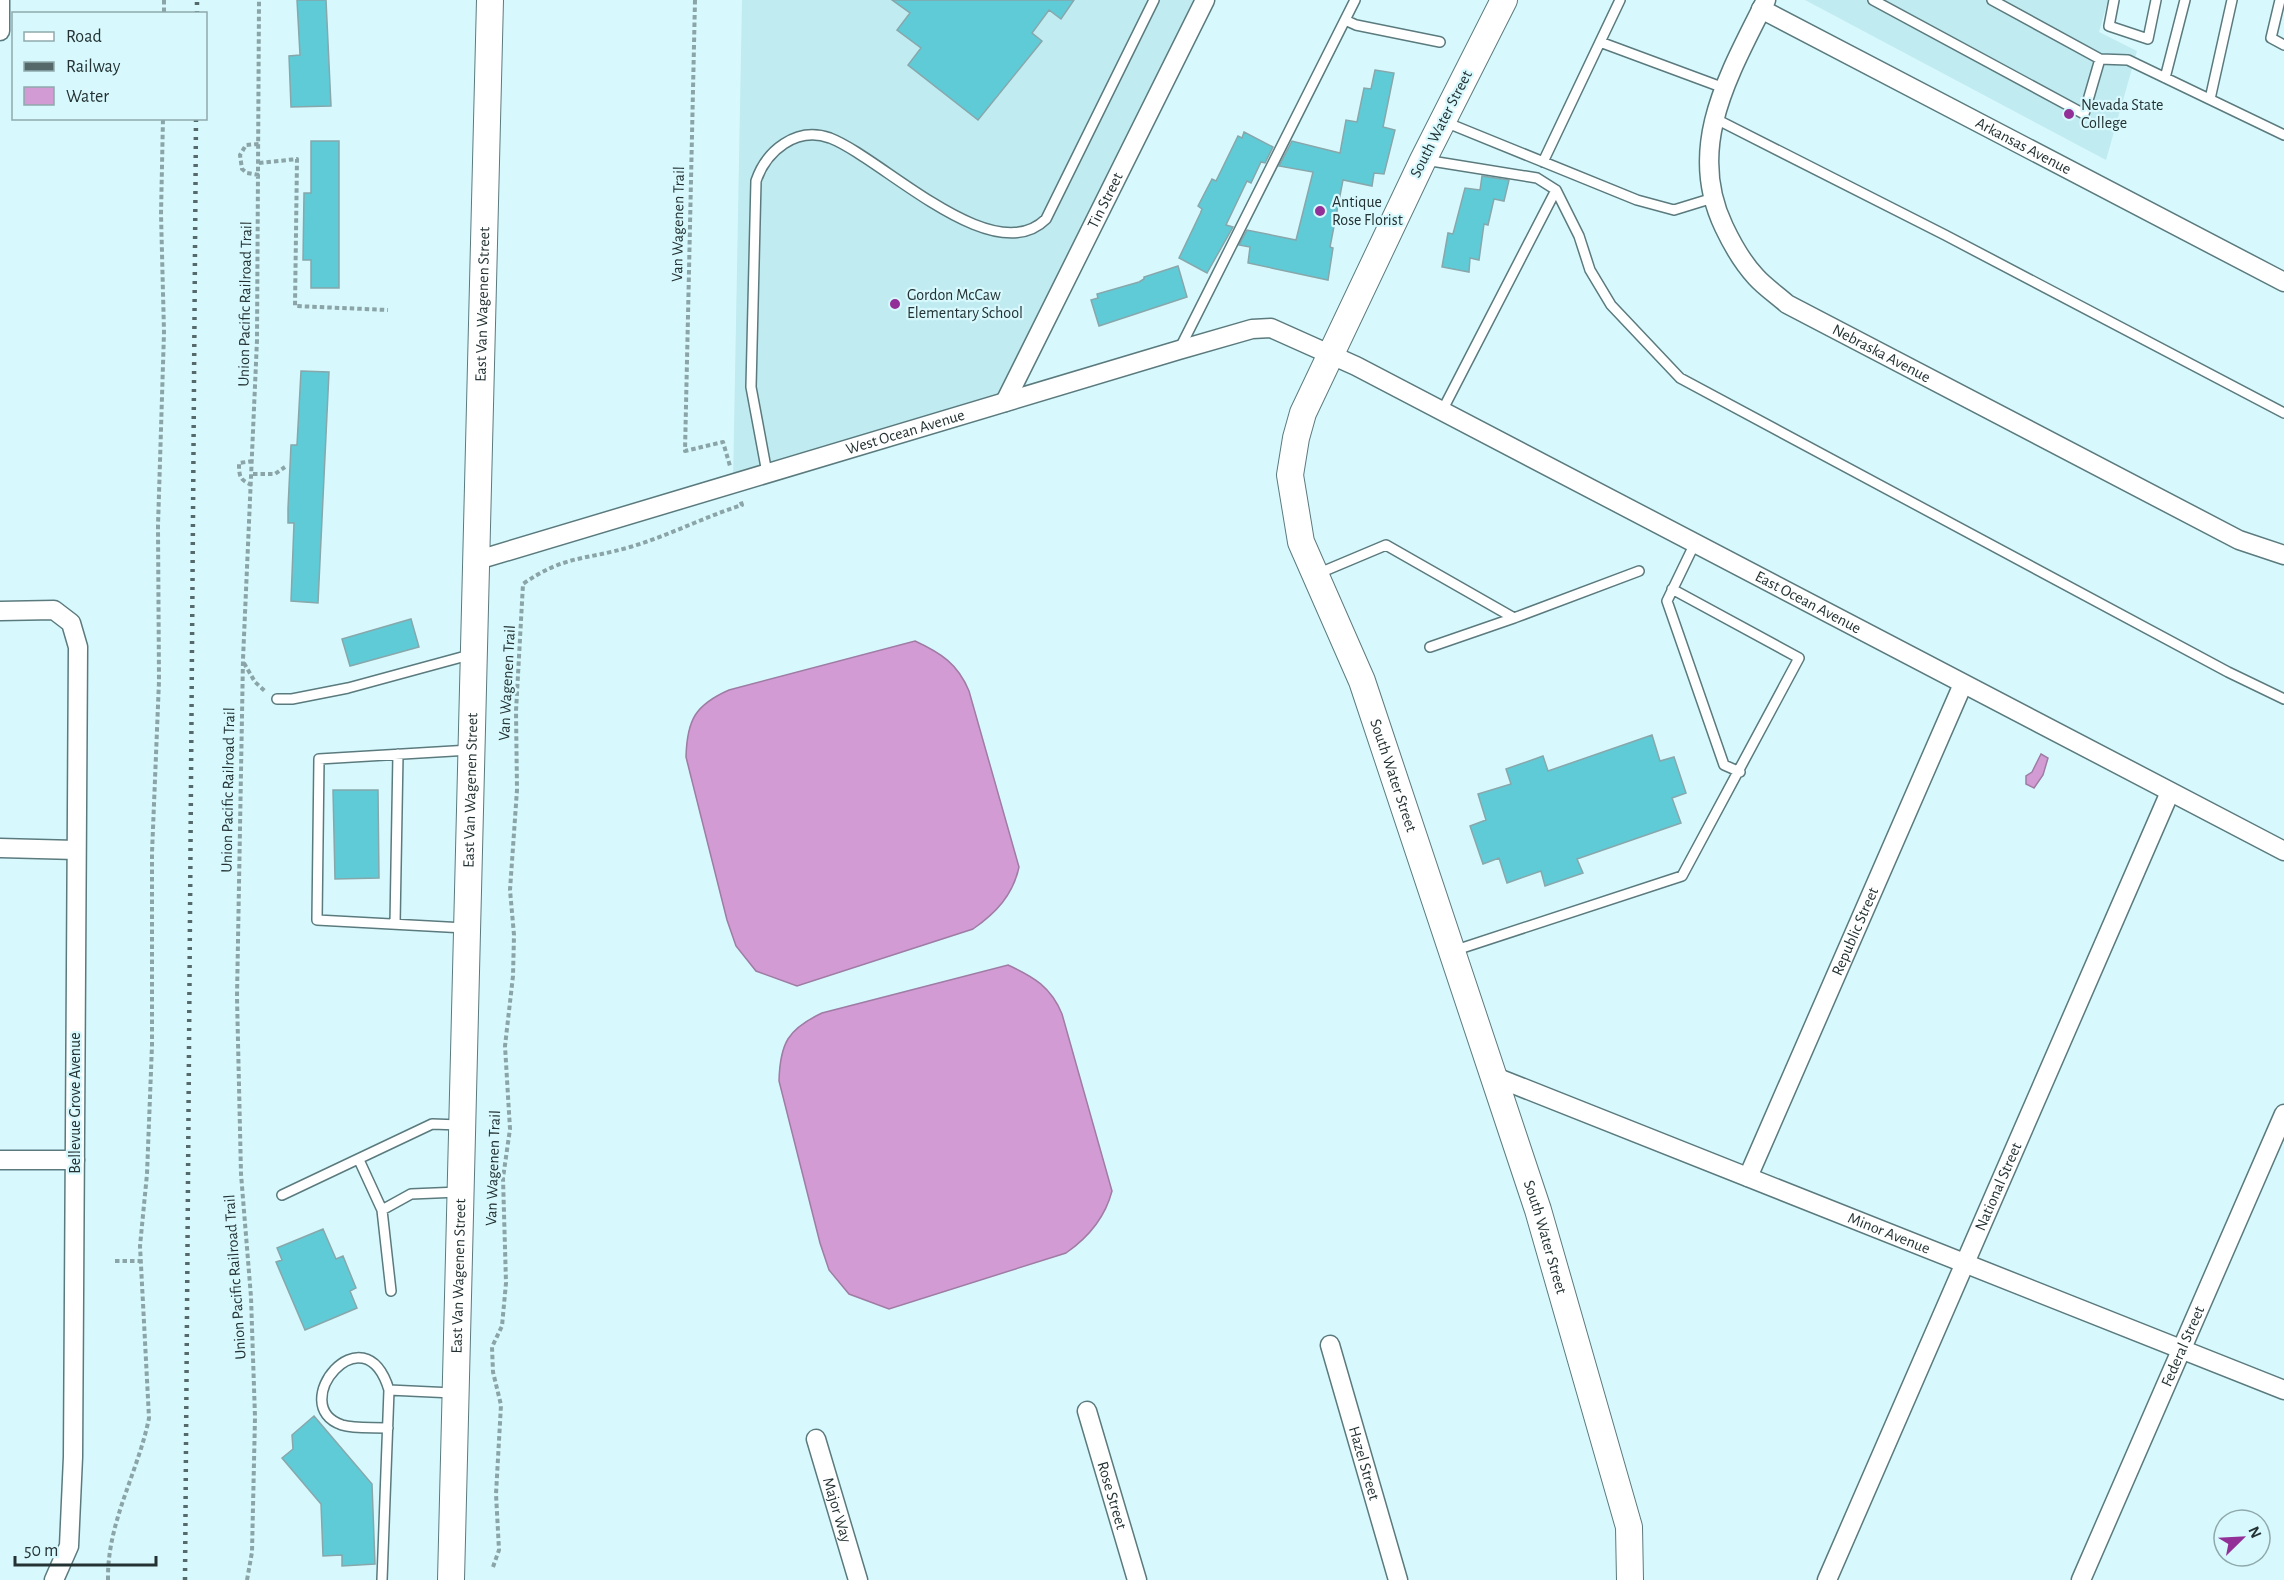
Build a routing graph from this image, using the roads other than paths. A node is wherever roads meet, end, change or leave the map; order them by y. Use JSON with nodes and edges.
{"nodes":[{"id":1,"x":0,"y":0,"type":"edge"},
{"id":2,"x":490,"y":0,"type":"edge"},
{"id":3,"x":1154,"y":0,"type":"edge"},
{"id":4,"x":1205,"y":0,"type":"edge"},
{"id":5,"x":1355,"y":0,"type":"edge"},
{"id":6,"x":1504,"y":0,"type":"edge"},
{"id":7,"x":1620,"y":0,"type":"edge"},
{"id":8,"x":1873,"y":0,"type":"edge"},
{"id":9,"x":1992,"y":0,"type":"edge"},
{"id":10,"x":2114,"y":0,"type":"edge"},
{"id":11,"x":2156,"y":0,"type":"edge"},
{"id":12,"x":2185,"y":0,"type":"edge"},
{"id":13,"x":2232,"y":0,"type":"edge"},
{"id":14,"x":2280,"y":0,"type":"edge"},
{"id":15,"x":1763,"y":5,"type":"edge"},
{"id":16,"x":1346,"y":20,"type":"junction"},
{"id":17,"x":0,"y":31,"type":"edge"},
{"id":18,"x":1440,"y":42,"type":"dead end"},
{"id":19,"x":1600,"y":42,"type":"junction"},
{"id":20,"x":2284,"y":45,"type":"edge"},
{"id":21,"x":2100,"y":59,"type":"junction"},
{"id":22,"x":2165,"y":78,"type":"junction"},
{"id":23,"x":1724,"y":88,"type":"junction"},
{"id":24,"x":2211,"y":99,"type":"junction"},
{"id":25,"x":1714,"y":118,"type":"junction"},
{"id":26,"x":1442,"y":121,"type":"junction"},
{"id":27,"x":2284,"y":135,"type":"edge"},
{"id":28,"x":1423,"y":160,"type":"junction"},
{"id":29,"x":1542,"y":162,"type":"junction"},
{"id":30,"x":1556,"y":190,"type":"junction"},
{"id":31,"x":1713,"y":198,"type":"junction"},
{"id":32,"x":2284,"y":282,"type":"edge"},
{"id":33,"x":1179,"y":350,"type":"junction"},
{"id":34,"x":1331,"y":355,"type":"junction"},
{"id":35,"x":1005,"y":402,"type":"junction"},
{"id":36,"x":1442,"y":411,"type":"junction"},
{"id":37,"x":2284,"y":413,"type":"edge"},
{"id":38,"x":767,"y":473,"type":"junction"},
{"id":39,"x":1695,"y":543,"type":"junction"},
{"id":40,"x":2284,"y":555,"type":"edge"},
{"id":41,"x":478,"y":560,"type":"junction"},
{"id":42,"x":1640,"y":571,"type":"dead end"},
{"id":43,"x":1315,"y":575,"type":"junction"},
{"id":44,"x":1672,"y":589,"type":"junction"},
{"id":45,"x":0,"y":611,"type":"edge"},
{"id":46,"x":1514,"y":618,"type":"junction"},
{"id":47,"x":1430,"y":647,"type":"dead end"},
{"id":48,"x":475,"y":653,"type":"junction"},
{"id":49,"x":1963,"y":684,"type":"junction"},
{"id":50,"x":277,"y":699,"type":"road end"},
{"id":51,"x":2284,"y":699,"type":"edge"},
{"id":52,"x":472,"y":750,"type":"junction"},
{"id":53,"x":398,"y":754,"type":"junction"},
{"id":54,"x":1740,"y":772,"type":"junction"},
{"id":55,"x":2170,"y":792,"type":"junction"},
{"id":56,"x":0,"y":848,"type":"edge"},
{"id":57,"x":76,"y":850,"type":"junction"},
{"id":58,"x":2284,"y":851,"type":"edge"},
{"id":59,"x":395,"y":924,"type":"junction"},
{"id":60,"x":467,"y":928,"type":"junction"},
{"id":61,"x":1452,"y":952,"type":"junction"},
{"id":62,"x":1493,"y":1076,"type":"junction"},
{"id":63,"x":2284,"y":1113,"type":"edge"},
{"id":64,"x":462,"y":1125,"type":"junction"},
{"id":65,"x":0,"y":1160,"type":"edge"},
{"id":66,"x":75,"y":1160,"type":"junction"},
{"id":67,"x":359,"y":1160,"type":"junction"},
{"id":68,"x":1748,"y":1178,"type":"junction"},
{"id":69,"x":461,"y":1192,"type":"junction"},
{"id":70,"x":282,"y":1195,"type":"dead end"},
{"id":71,"x":382,"y":1210,"type":"junction"},
{"id":72,"x":1965,"y":1263,"type":"junction"},
{"id":73,"x":391,"y":1291,"type":"dead end"},
{"id":74,"x":1330,"y":1345,"type":"dead end"},
{"id":75,"x":2181,"y":1350,"type":"junction"},
{"id":76,"x":389,"y":1390,"type":"junction"},
{"id":77,"x":2284,"y":1390,"type":"edge"},
{"id":78,"x":455,"y":1393,"type":"junction"},
{"id":79,"x":1087,"y":1411,"type":"dead end"},
{"id":80,"x":388,"y":1428,"type":"junction"},
{"id":81,"x":816,"y":1438,"type":"dead end"},
{"id":82,"x":54,"y":1580,"type":"edge"},
{"id":83,"x":382,"y":1580,"type":"edge"},
{"id":84,"x":451,"y":1580,"type":"edge"},
{"id":85,"x":858,"y":1580,"type":"edge"},
{"id":86,"x":1137,"y":1580,"type":"edge"},
{"id":87,"x":1398,"y":1580,"type":"edge"},
{"id":88,"x":1630,"y":1580,"type":"edge"},
{"id":89,"x":1827,"y":1580,"type":"edge"},
{"id":90,"x":2081,"y":1580,"type":"edge"}],
"edges":[{"from":1,"to":17,"type":"street"},
{"from":2,"to":41,"type":"main road","name":"East Van Wagenen Street"},
{"from":3,"to":38,"type":"lane"},
{"from":4,"to":35,"type":"street","name":"Tin Street"},
{"from":5,"to":16,"type":"lane"},
{"from":6,"to":26,"type":"main road","name":"South Water Street"},
{"from":7,"to":19,"type":"lane"},
{"from":8,"to":21,"type":"lane"},
{"from":9,"to":21,"type":"lane"},
{"from":10,"to":11,"type":"lane"},
{"from":12,"to":22,"type":"lane"},
{"from":13,"to":24,"type":"lane"},
{"from":14,"to":20,"type":"lane"},
{"from":15,"to":23,"type":"street","name":"Nebraska Avenue"},
{"from":15,"to":32,"type":"street","name":"Arkansas Avenue"},
{"from":16,"to":18,"type":"lane"},
{"from":16,"to":33,"type":"lane"},
{"from":19,"to":23,"type":"lane"},
{"from":19,"to":29,"type":"lane"},
{"from":21,"to":22,"type":"lane"},
{"from":22,"to":24,"type":"lane"},
{"from":23,"to":25,"type":"street","name":"Nebraska Avenue"},
{"from":24,"to":27,"type":"lane"},
{"from":25,"to":31,"type":"street","name":"Nebraska Avenue"},
{"from":25,"to":37,"type":"lane"},
{"from":26,"to":28,"type":"main road","name":"South Water Street"},
{"from":26,"to":29,"type":"lane"},
{"from":28,"to":30,"type":"lane"},
{"from":28,"to":34,"type":"main road","name":"South Water Street"},
{"from":29,"to":31,"type":"lane"},
{"from":30,"to":36,"type":"lane"},
{"from":30,"to":51,"type":"lane"},
{"from":31,"to":40,"type":"street","name":"Nebraska Avenue"},
{"from":33,"to":34,"type":"street","name":"West Ocean Avenue"},
{"from":33,"to":35,"type":"street","name":"West Ocean Avenue"},
{"from":34,"to":36,"type":"street","name":"East Ocean Avenue"},
{"from":34,"to":43,"type":"main road","name":"South Water Street"},
{"from":35,"to":38,"type":"street","name":"West Ocean Avenue"},
{"from":36,"to":39,"type":"street","name":"East Ocean Avenue"},
{"from":38,"to":41,"type":"street","name":"West Ocean Avenue"},
{"from":39,"to":44,"type":"lane"},
{"from":39,"to":49,"type":"street","name":"East Ocean Avenue"},
{"from":41,"to":48,"type":"main road","name":"East Van Wagenen Street"},
{"from":42,"to":46,"type":"lane"},
{"from":43,"to":46,"type":"lane"},
{"from":43,"to":61,"type":"main road","name":"South Water Street"},
{"from":44,"to":54,"type":"lane"},
{"from":44,"to":54,"type":"lane"},
{"from":45,"to":57,"type":"street","name":"Bellevue Grove Avenue"},
{"from":46,"to":47,"type":"lane"},
{"from":48,"to":50,"type":"lane"},
{"from":48,"to":52,"type":"main road","name":"East Van Wagenen Street"},
{"from":49,"to":55,"type":"street","name":"East Ocean Avenue"},
{"from":49,"to":68,"type":"street","name":"Republic Street"},
{"from":52,"to":53,"type":"lane"},
{"from":52,"to":60,"type":"main road","name":"East Van Wagenen Street"},
{"from":53,"to":59,"type":"lane"},
{"from":53,"to":59,"type":"lane"},
{"from":54,"to":61,"type":"lane"},
{"from":55,"to":58,"type":"street","name":"East Ocean Avenue"},
{"from":55,"to":72,"type":"street","name":"National Street"},
{"from":56,"to":57,"type":"street"},
{"from":57,"to":66,"type":"street","name":"Bellevue Grove Avenue"},
{"from":59,"to":60,"type":"lane"},
{"from":60,"to":64,"type":"main road","name":"East Van Wagenen Street"},
{"from":61,"to":62,"type":"main road","name":"South Water Street"},
{"from":62,"to":68,"type":"street","name":"Minor Avenue"},
{"from":62,"to":88,"type":"main road","name":"South Water Street"},
{"from":63,"to":75,"type":"street","name":"Federal Street"},
{"from":64,"to":67,"type":"lane"},
{"from":64,"to":69,"type":"main road","name":"East Van Wagenen Street"},
{"from":65,"to":66,"type":"street"},
{"from":66,"to":82,"type":"street","name":"Bellevue Grove Avenue"},
{"from":67,"to":70,"type":"lane"},
{"from":67,"to":71,"type":"lane"},
{"from":68,"to":72,"type":"street","name":"Minor Avenue"},
{"from":69,"to":71,"type":"lane"},
{"from":69,"to":78,"type":"main road","name":"East Van Wagenen Street"},
{"from":71,"to":73,"type":"lane"},
{"from":72,"to":75,"type":"street","name":"Minor Avenue"},
{"from":72,"to":89,"type":"street","name":"National Street"},
{"from":74,"to":87,"type":"street","name":"Hazel Street"},
{"from":75,"to":77,"type":"street","name":"Minor Avenue"},
{"from":75,"to":90,"type":"street","name":"Federal Street"},
{"from":76,"to":78,"type":"lane"},
{"from":76,"to":80,"type":"lane"},
{"from":76,"to":80,"type":"lane"},
{"from":78,"to":84,"type":"main road","name":"East Van Wagenen Street"},
{"from":79,"to":86,"type":"street","name":"Rose Street"},
{"from":80,"to":83,"type":"lane"},
{"from":81,"to":85,"type":"street","name":"Major Way"}]}
